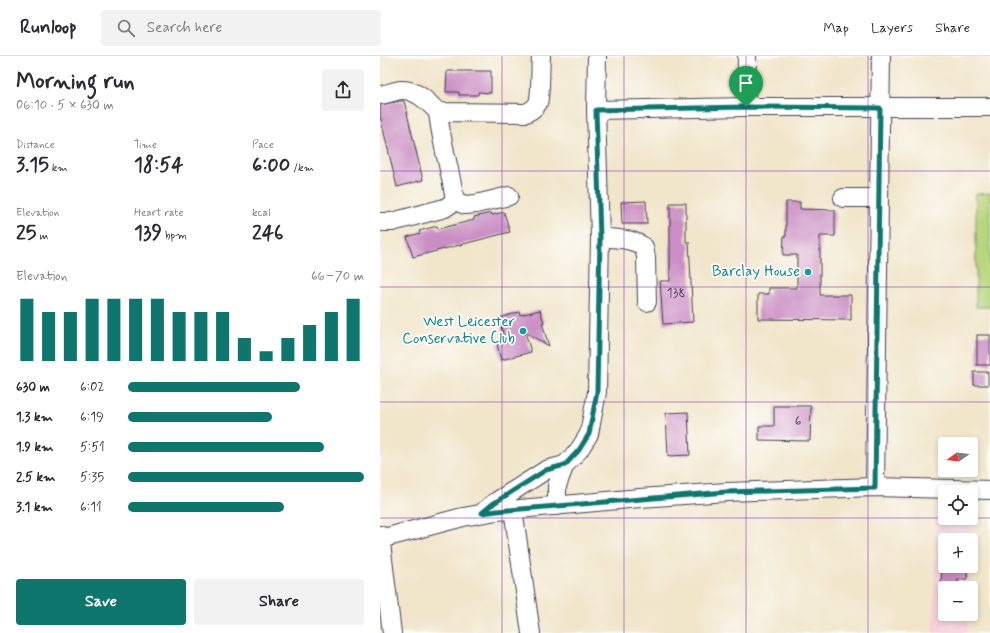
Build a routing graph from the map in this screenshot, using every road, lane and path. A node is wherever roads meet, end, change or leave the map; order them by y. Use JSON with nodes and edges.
{"nodes":[{"id":1,"x":541,"y":56,"type":"edge"},
{"id":2,"x":597,"y":56,"type":"edge"},
{"id":3,"x":747,"y":56,"type":"edge"},
{"id":4,"x":881,"y":56,"type":"edge"},
{"id":5,"x":380,"y":95,"type":"edge"},
{"id":6,"x":746,"y":107,"type":"junction"},
{"id":7,"x":990,"y":107,"type":"edge"},
{"id":8,"x":880,"y":108,"type":"junction"},
{"id":9,"x":596,"y":110,"type":"junction"},
{"id":10,"x":438,"y":112,"type":"junction"},
{"id":11,"x":509,"y":196,"type":"dead end"},
{"id":12,"x":843,"y":198,"type":"dead end"},
{"id":13,"x":879,"y":198,"type":"junction"},
{"id":14,"x":455,"y":201,"type":"junction"},
{"id":15,"x":380,"y":222,"type":"edge"},
{"id":16,"x":600,"y":238,"type":"junction"},
{"id":17,"x":647,"y":302,"type":"dead end"},
{"id":18,"x":565,"y":465,"type":"junction"},
{"id":19,"x":875,"y":488,"type":"junction"},
{"id":20,"x":990,"y":490,"type":"edge"},
{"id":21,"x":557,"y":506,"type":"junction"},
{"id":22,"x":513,"y":509,"type":"junction"},
{"id":23,"x":482,"y":513,"type":"junction"},
{"id":24,"x":380,"y":537,"type":"edge"},
{"id":25,"x":392,"y":633,"type":"edge"},
{"id":26,"x":531,"y":633,"type":"edge"}],
"edges":[{"from":1,"to":10,"type":"street"},
{"from":2,"to":9,"type":"street"},
{"from":3,"to":6,"type":"street"},
{"from":4,"to":8,"type":"street"},
{"from":5,"to":10,"type":"street"},
{"from":6,"to":8,"type":"street"},
{"from":6,"to":9,"type":"street"},
{"from":7,"to":8,"type":"street"},
{"from":8,"to":13,"type":"street"},
{"from":9,"to":16,"type":"street"},
{"from":10,"to":14,"type":"street"},
{"from":11,"to":14,"type":"street"},
{"from":12,"to":13,"type":"street"},
{"from":13,"to":19,"type":"street"},
{"from":14,"to":15,"type":"street"},
{"from":16,"to":17,"type":"street"},
{"from":16,"to":18,"type":"street"},
{"from":18,"to":21,"type":"street"},
{"from":18,"to":23,"type":"street"},
{"from":19,"to":20,"type":"street"},
{"from":19,"to":21,"type":"street"},
{"from":21,"to":22,"type":"street"},
{"from":22,"to":23,"type":"street"},
{"from":22,"to":26,"type":"street"},
{"from":23,"to":24,"type":"street"},
{"from":24,"to":25,"type":"street"}]}
